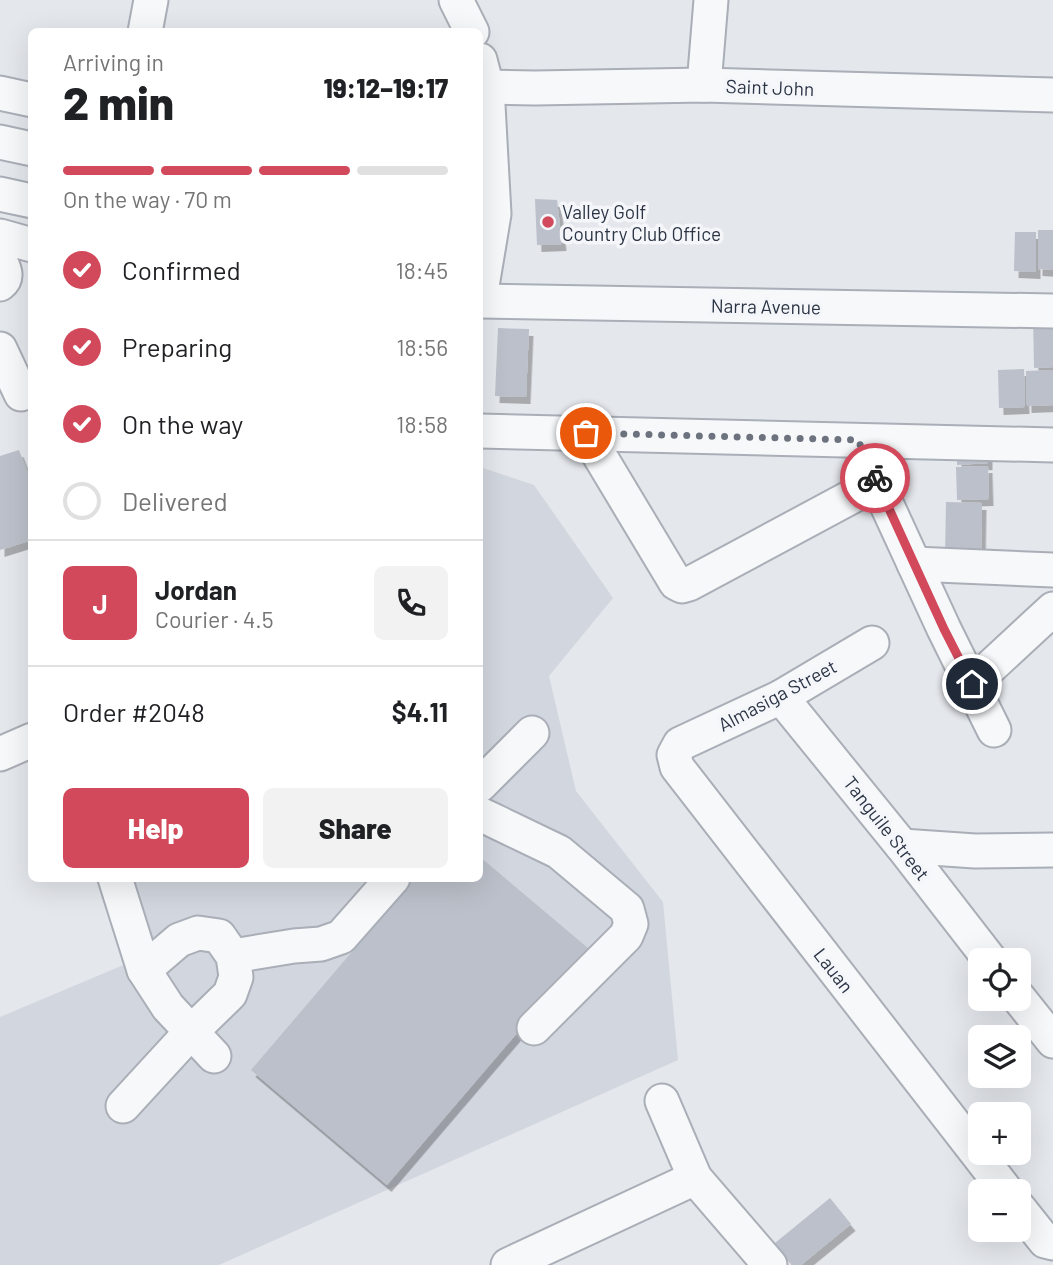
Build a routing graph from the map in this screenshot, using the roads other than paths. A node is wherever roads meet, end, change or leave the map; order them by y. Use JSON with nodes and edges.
{"nodes":[{"id":1,"x":151,"y":0,"type":"edge"},
{"id":2,"x":456,"y":0,"type":"edge"},
{"id":3,"x":712,"y":0,"type":"edge"},
{"id":4,"x":146,"y":28,"type":"edge"},
{"id":5,"x":470,"y":28,"type":"edge"},
{"id":6,"x":483,"y":74,"type":"edge"},
{"id":7,"x":704,"y":85,"type":"junction"},
{"id":8,"x":0,"y":93,"type":"edge"},
{"id":9,"x":1053,"y":95,"type":"edge"},
{"id":10,"x":28,"y":99,"type":"edge"},
{"id":11,"x":0,"y":142,"type":"edge"},
{"id":12,"x":28,"y":148,"type":"edge"},
{"id":13,"x":0,"y":194,"type":"edge"},
{"id":14,"x":28,"y":200,"type":"edge"},
{"id":15,"x":0,"y":236,"type":"edge"},
{"id":16,"x":28,"y":244,"type":"edge"},
{"id":17,"x":0,"y":260,"type":"edge"},
{"id":18,"x":483,"y":281,"type":"edge"},
{"id":19,"x":0,"y":284,"type":"edge"},
{"id":20,"x":483,"y":299,"type":"edge"},
{"id":21,"x":1053,"y":311,"type":"edge"},
{"id":22,"x":0,"y":349,"type":"edge"},
{"id":23,"x":18,"y":396,"type":"edge"},
{"id":24,"x":483,"y":431,"type":"edge"},
{"id":25,"x":586,"y":433,"type":"junction"},
{"id":26,"x":858,"y":440,"type":"junction"},
{"id":27,"x":1053,"y":445,"type":"edge"},
{"id":28,"x":877,"y":483,"type":"junction"},
{"id":29,"x":914,"y":564,"type":"junction"},
{"id":30,"x":1053,"y":570,"type":"edge"},
{"id":31,"x":1053,"y":609,"type":"edge"},
{"id":32,"x":872,"y":643,"type":"dead end"},
{"id":33,"x":972,"y":684,"type":"junction"},
{"id":34,"x":782,"y":696,"type":"junction"},
{"id":35,"x":994,"y":730,"type":"dead end"},
{"id":36,"x":533,"y":733,"type":"dead end"},
{"id":37,"x":28,"y":742,"type":"edge"},
{"id":38,"x":680,"y":744,"type":"joint"},
{"id":39,"x":0,"y":754,"type":"edge"},
{"id":40,"x":483,"y":782,"type":"edge"},
{"id":41,"x":483,"y":815,"type":"edge"},
{"id":42,"x":902,"y":846,"type":"junction"},
{"id":43,"x":1053,"y":850,"type":"edge"},
{"id":44,"x":116,"y":882,"type":"edge"},
{"id":45,"x":389,"y":882,"type":"edge"},
{"id":46,"x":981,"y":948,"type":"edge"},
{"id":47,"x":233,"y":956,"type":"junction"},
{"id":48,"x":144,"y":970,"type":"junction"},
{"id":49,"x":1030,"y":1011,"type":"edge"},
{"id":50,"x":534,"y":1028,"type":"dead end"},
{"id":51,"x":191,"y":1032,"type":"junction"},
{"id":52,"x":1053,"y":1041,"type":"edge"},
{"id":53,"x":214,"y":1056,"type":"dead end"},
{"id":54,"x":662,"y":1101,"type":"dead end"},
{"id":55,"x":123,"y":1106,"type":"dead end"},
{"id":56,"x":695,"y":1178,"type":"junction"},
{"id":57,"x":997,"y":1179,"type":"edge"},
{"id":58,"x":1031,"y":1222,"type":"edge"},
{"id":59,"x":1049,"y":1242,"type":"edge"},
{"id":60,"x":508,"y":1265,"type":"edge"},
{"id":61,"x":770,"y":1265,"type":"edge"}],
"edges":[{"from":1,"to":4,"type":"street"},
{"from":2,"to":5,"type":"street"},
{"from":3,"to":7,"type":"street"},
{"from":6,"to":7,"type":"street","name":"Saint John"},
{"from":6,"to":18,"type":"street"},
{"from":7,"to":9,"type":"street","name":"Saint John"},
{"from":8,"to":10,"type":"street"},
{"from":11,"to":12,"type":"street"},
{"from":13,"to":14,"type":"street"},
{"from":15,"to":16,"type":"street"},
{"from":17,"to":19,"type":"street"},
{"from":20,"to":21,"type":"street","name":"Narra Avenue"},
{"from":22,"to":23,"type":"street"},
{"from":24,"to":25,"type":"street"},
{"from":25,"to":26,"type":"street"},
{"from":25,"to":28,"type":"street"},
{"from":26,"to":27,"type":"street"},
{"from":26,"to":28,"type":"street"},
{"from":28,"to":29,"type":"street"},
{"from":29,"to":30,"type":"street"},
{"from":29,"to":33,"type":"street"},
{"from":31,"to":33,"type":"street"},
{"from":32,"to":34,"type":"street","name":"Almasiga Street"},
{"from":33,"to":35,"type":"street"},
{"from":34,"to":38,"type":"street","name":"Almasiga Street"},
{"from":34,"to":42,"type":"street","name":"Tanguile Street"},
{"from":36,"to":40,"type":"street"},
{"from":37,"to":39,"type":"street"},
{"from":38,"to":57,"type":"street","name":"Lauan"},
{"from":41,"to":50,"type":"street"},
{"from":42,"to":43,"type":"street"},
{"from":42,"to":46,"type":"street","name":"Tanguile Street"},
{"from":44,"to":48,"type":"street"},
{"from":45,"to":47,"type":"street"},
{"from":47,"to":48,"type":"street"},
{"from":47,"to":51,"type":"street"},
{"from":48,"to":51,"type":"street"},
{"from":49,"to":52,"type":"street"},
{"from":51,"to":53,"type":"street"},
{"from":51,"to":55,"type":"street"},
{"from":54,"to":56,"type":"street"},
{"from":56,"to":60,"type":"street"},
{"from":56,"to":61,"type":"street"},
{"from":58,"to":59,"type":"street"}]}
